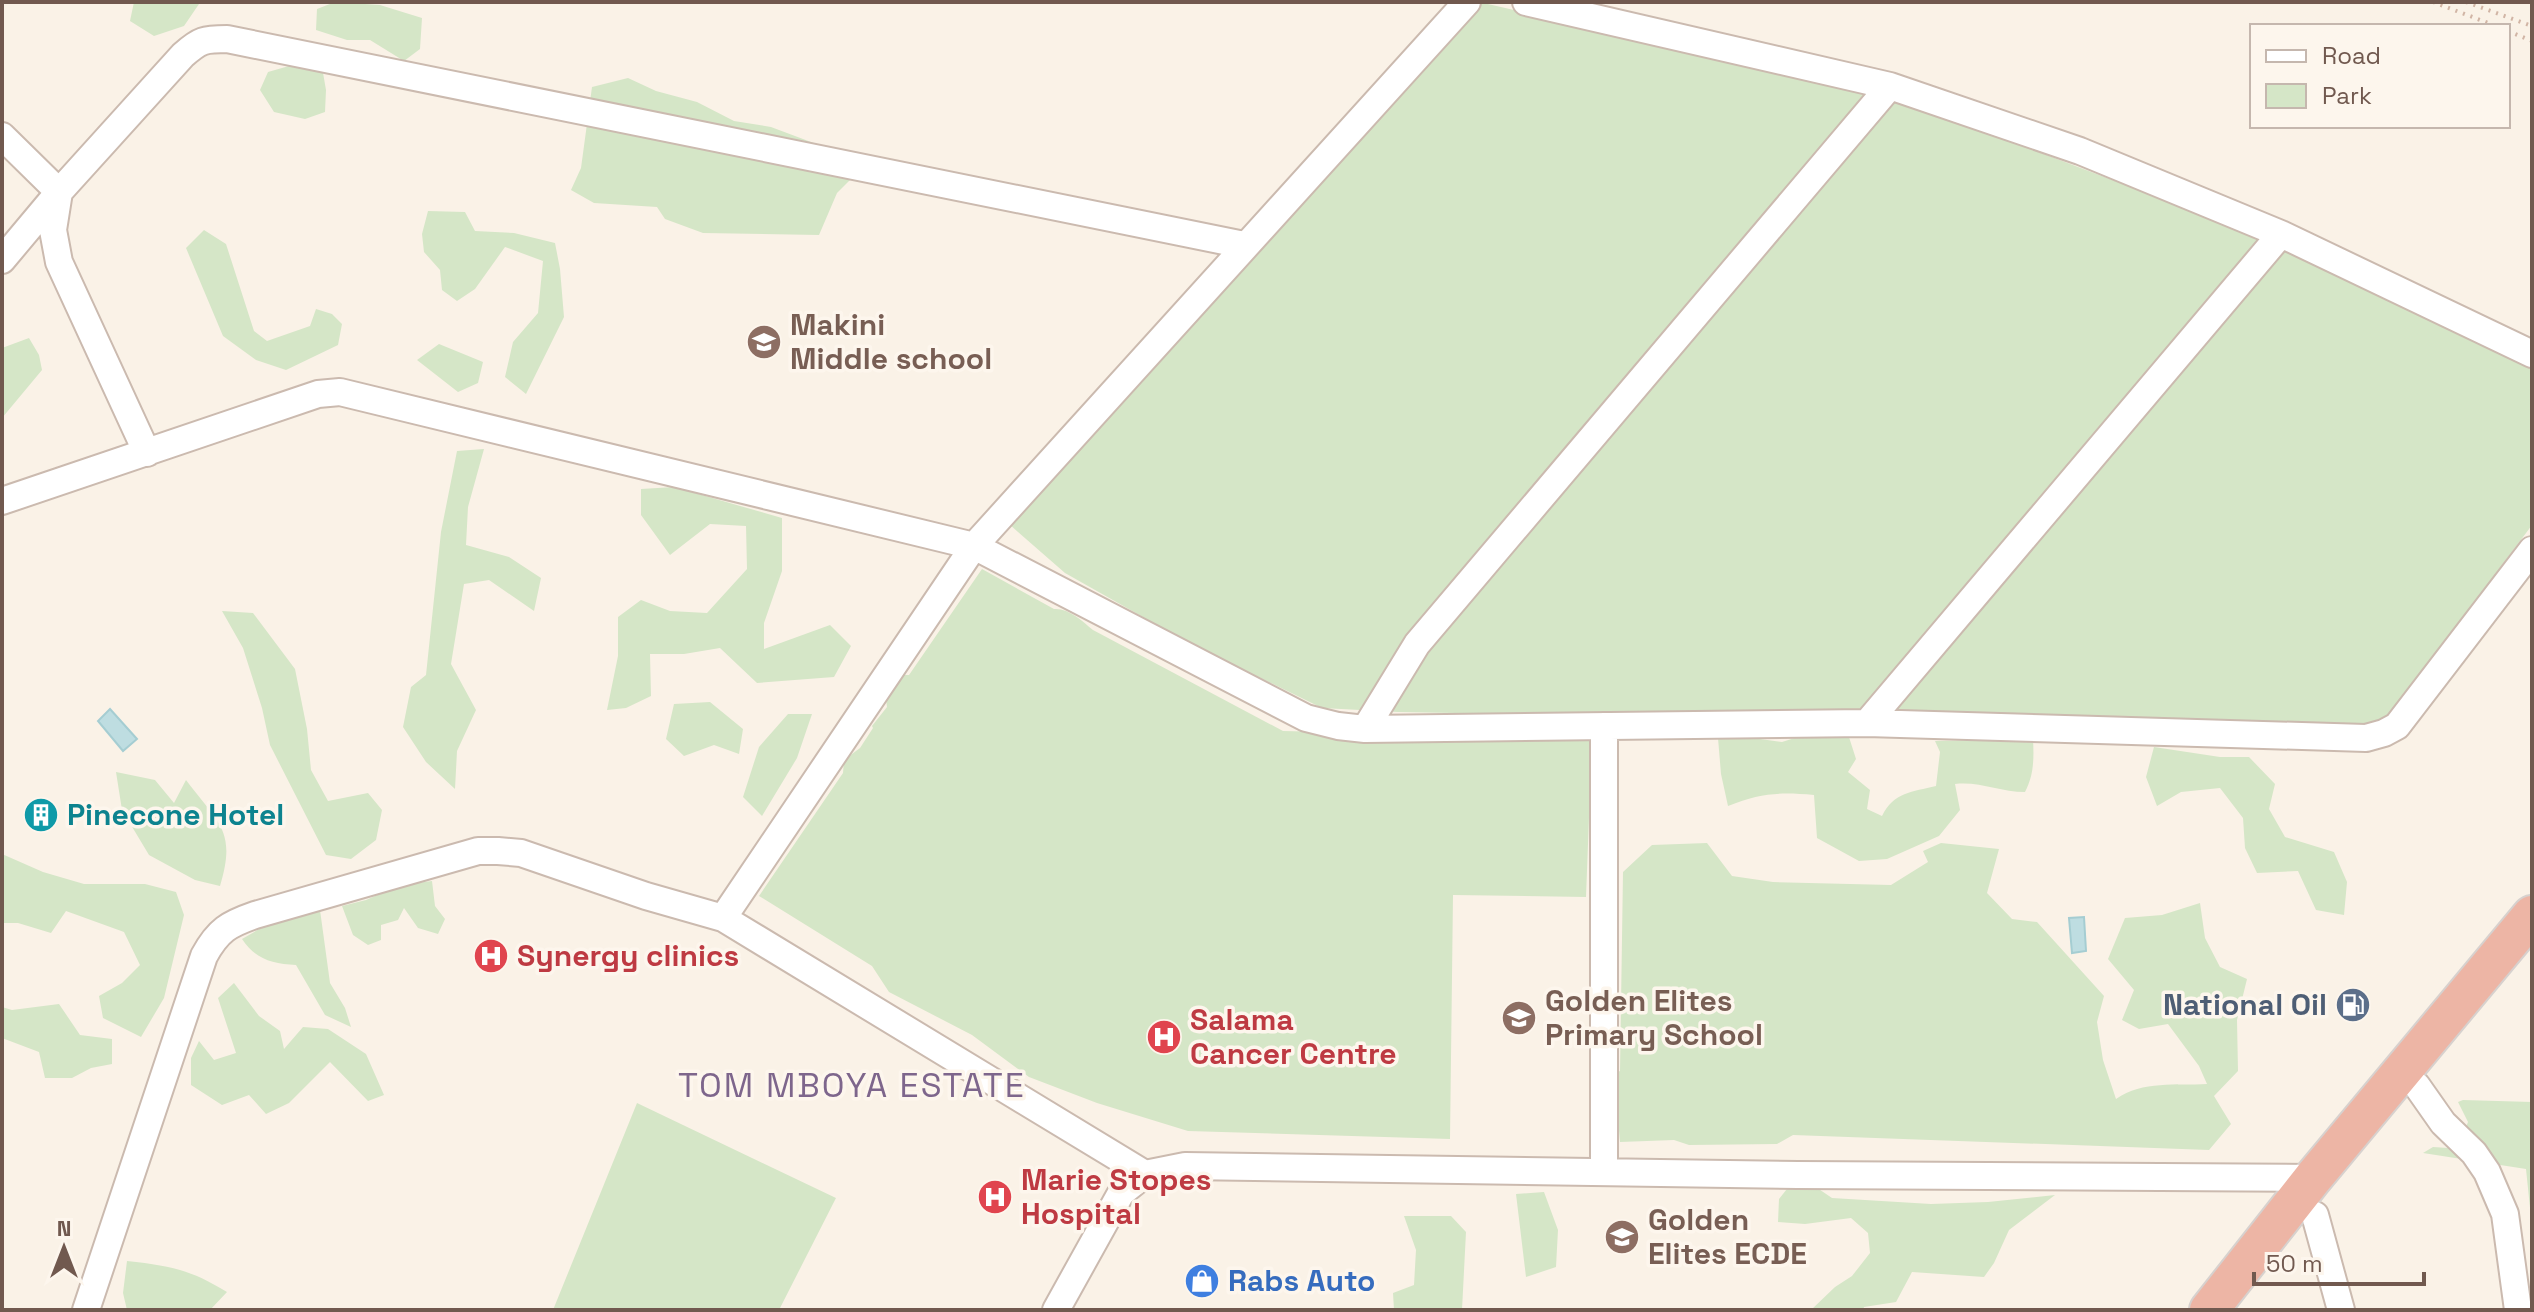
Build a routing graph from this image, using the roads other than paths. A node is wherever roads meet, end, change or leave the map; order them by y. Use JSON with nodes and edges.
{"nodes":[{"id":1,"x":1467,"y":2,"type":"edge"},
{"id":2,"x":1526,"y":2,"type":"edge"},
{"id":3,"x":1890,"y":86,"type":"junction"},
{"id":4,"x":2,"y":136,"type":"edge"},
{"id":5,"x":59,"y":192,"type":"junction"},
{"id":6,"x":2281,"y":234,"type":"junction"},
{"id":7,"x":1244,"y":245,"type":"junction"},
{"id":8,"x":2,"y":260,"type":"edge"},
{"id":9,"x":2532,"y":354,"type":"edge"},
{"id":10,"x":147,"y":453,"type":"junction"},
{"id":11,"x":2,"y":501,"type":"edge"},
{"id":12,"x":974,"y":546,"type":"junction"},
{"id":13,"x":2532,"y":550,"type":"edge"},
{"id":14,"x":1867,"y":723,"type":"junction"},
{"id":15,"x":1604,"y":726,"type":"junction"},
{"id":16,"x":1365,"y":729,"type":"junction"},
{"id":17,"x":2532,"y":915,"type":"edge"},
{"id":18,"x":723,"y":918,"type":"junction"},
{"id":19,"x":2532,"y":944,"type":"edge"},
{"id":20,"x":2417,"y":1086,"type":"junction"},
{"id":21,"x":1604,"y":1172,"type":"junction"},
{"id":22,"x":1145,"y":1174,"type":"junction"},
{"id":23,"x":2314,"y":1196,"type":"junction"},
{"id":24,"x":86,"y":1310,"type":"edge"},
{"id":25,"x":1056,"y":1310,"type":"edge"},
{"id":26,"x":2209,"y":1310,"type":"edge"},
{"id":27,"x":2238,"y":1310,"type":"edge"},
{"id":28,"x":2341,"y":1310,"type":"edge"},
{"id":29,"x":2518,"y":1310,"type":"edge"}],
"edges":[{"from":1,"to":7,"type":"street"},
{"from":2,"to":3,"type":"street"},
{"from":3,"to":6,"type":"street"},
{"from":3,"to":16,"type":"street"},
{"from":4,"to":5,"type":"street"},
{"from":5,"to":7,"type":"street"},
{"from":5,"to":8,"type":"street"},
{"from":5,"to":10,"type":"street"},
{"from":6,"to":9,"type":"street"},
{"from":6,"to":14,"type":"street"},
{"from":7,"to":12,"type":"street"},
{"from":10,"to":11,"type":"street"},
{"from":10,"to":12,"type":"street"},
{"from":12,"to":16,"type":"street"},
{"from":12,"to":18,"type":"street"},
{"from":13,"to":14,"type":"street"},
{"from":14,"to":15,"type":"street"},
{"from":15,"to":16,"type":"street"},
{"from":15,"to":21,"type":"street"},
{"from":17,"to":23,"type":"highway"},
{"from":18,"to":22,"type":"street"},
{"from":18,"to":24,"type":"street"},
{"from":19,"to":20,"type":"highway"},
{"from":20,"to":23,"type":"highway"},
{"from":20,"to":29,"type":"street"},
{"from":21,"to":22,"type":"street"},
{"from":21,"to":23,"type":"street"},
{"from":22,"to":25,"type":"street"},
{"from":23,"to":26,"type":"highway"},
{"from":23,"to":27,"type":"highway"},
{"from":23,"to":28,"type":"street"}]}
